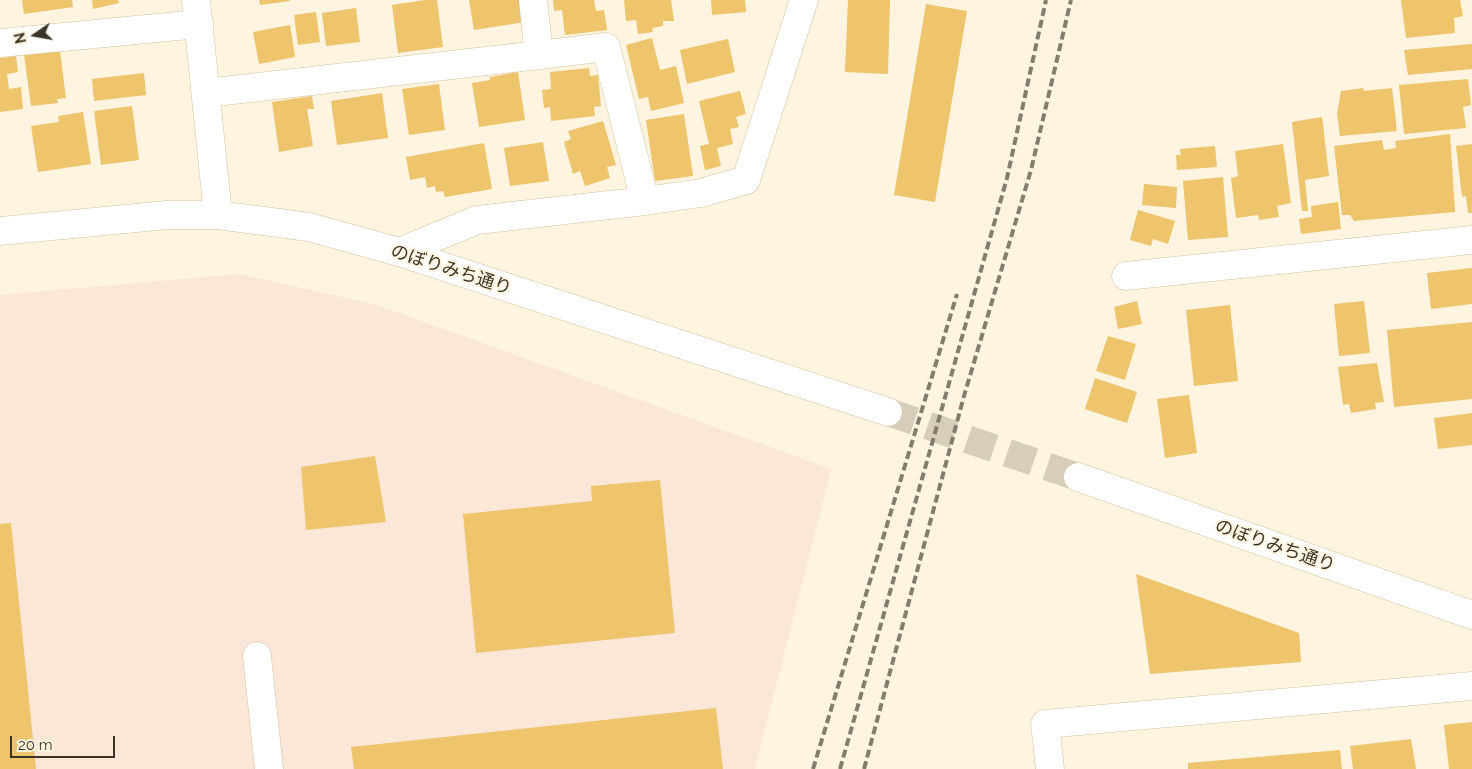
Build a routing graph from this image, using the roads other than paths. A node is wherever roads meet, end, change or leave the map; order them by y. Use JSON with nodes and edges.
{"nodes":[{"id":1,"x":533,"y":0,"type":"edge"},
{"id":2,"x":804,"y":0,"type":"edge"},
{"id":3,"x":198,"y":12,"type":"edge"},
{"id":4,"x":0,"y":43,"type":"edge"},
{"id":5,"x":539,"y":55,"type":"junction"},
{"id":6,"x":206,"y":93,"type":"junction"},
{"id":7,"x":645,"y":201,"type":"junction"},
{"id":8,"x":218,"y":215,"type":"junction"},
{"id":9,"x":0,"y":232,"type":"edge"},
{"id":10,"x":1472,"y":240,"type":"edge"},
{"id":11,"x":399,"y":252,"type":"junction"},
{"id":12,"x":1126,"y":276,"type":"dead end"},
{"id":13,"x":888,"y":412,"type":"tunnel mouth"},
{"id":14,"x":1078,"y":477,"type":"tunnel mouth"},
{"id":15,"x":1472,"y":616,"type":"edge"},
{"id":16,"x":257,"y":656,"type":"dead end"},
{"id":17,"x":1472,"y":686,"type":"edge"},
{"id":18,"x":269,"y":769,"type":"edge"},
{"id":19,"x":1050,"y":769,"type":"edge"}],
"edges":[{"from":1,"to":5,"type":"street"},
{"from":2,"to":7,"type":"street"},
{"from":3,"to":4,"type":"street"},
{"from":3,"to":6,"type":"street"},
{"from":5,"to":6,"type":"street"},
{"from":5,"to":7,"type":"street"},
{"from":6,"to":8,"type":"street"},
{"from":7,"to":11,"type":"street"},
{"from":8,"to":9,"type":"street","name":"のぼりみち通り"},
{"from":8,"to":11,"type":"street","name":"のぼりみち通り"},
{"from":10,"to":12,"type":"street"},
{"from":11,"to":13,"type":"street","name":"のぼりみち通り"},
{"from":14,"to":15,"type":"street","name":"のぼりみち通り"},
{"from":16,"to":18,"type":"street"},
{"from":17,"to":19,"type":"street"}]}
